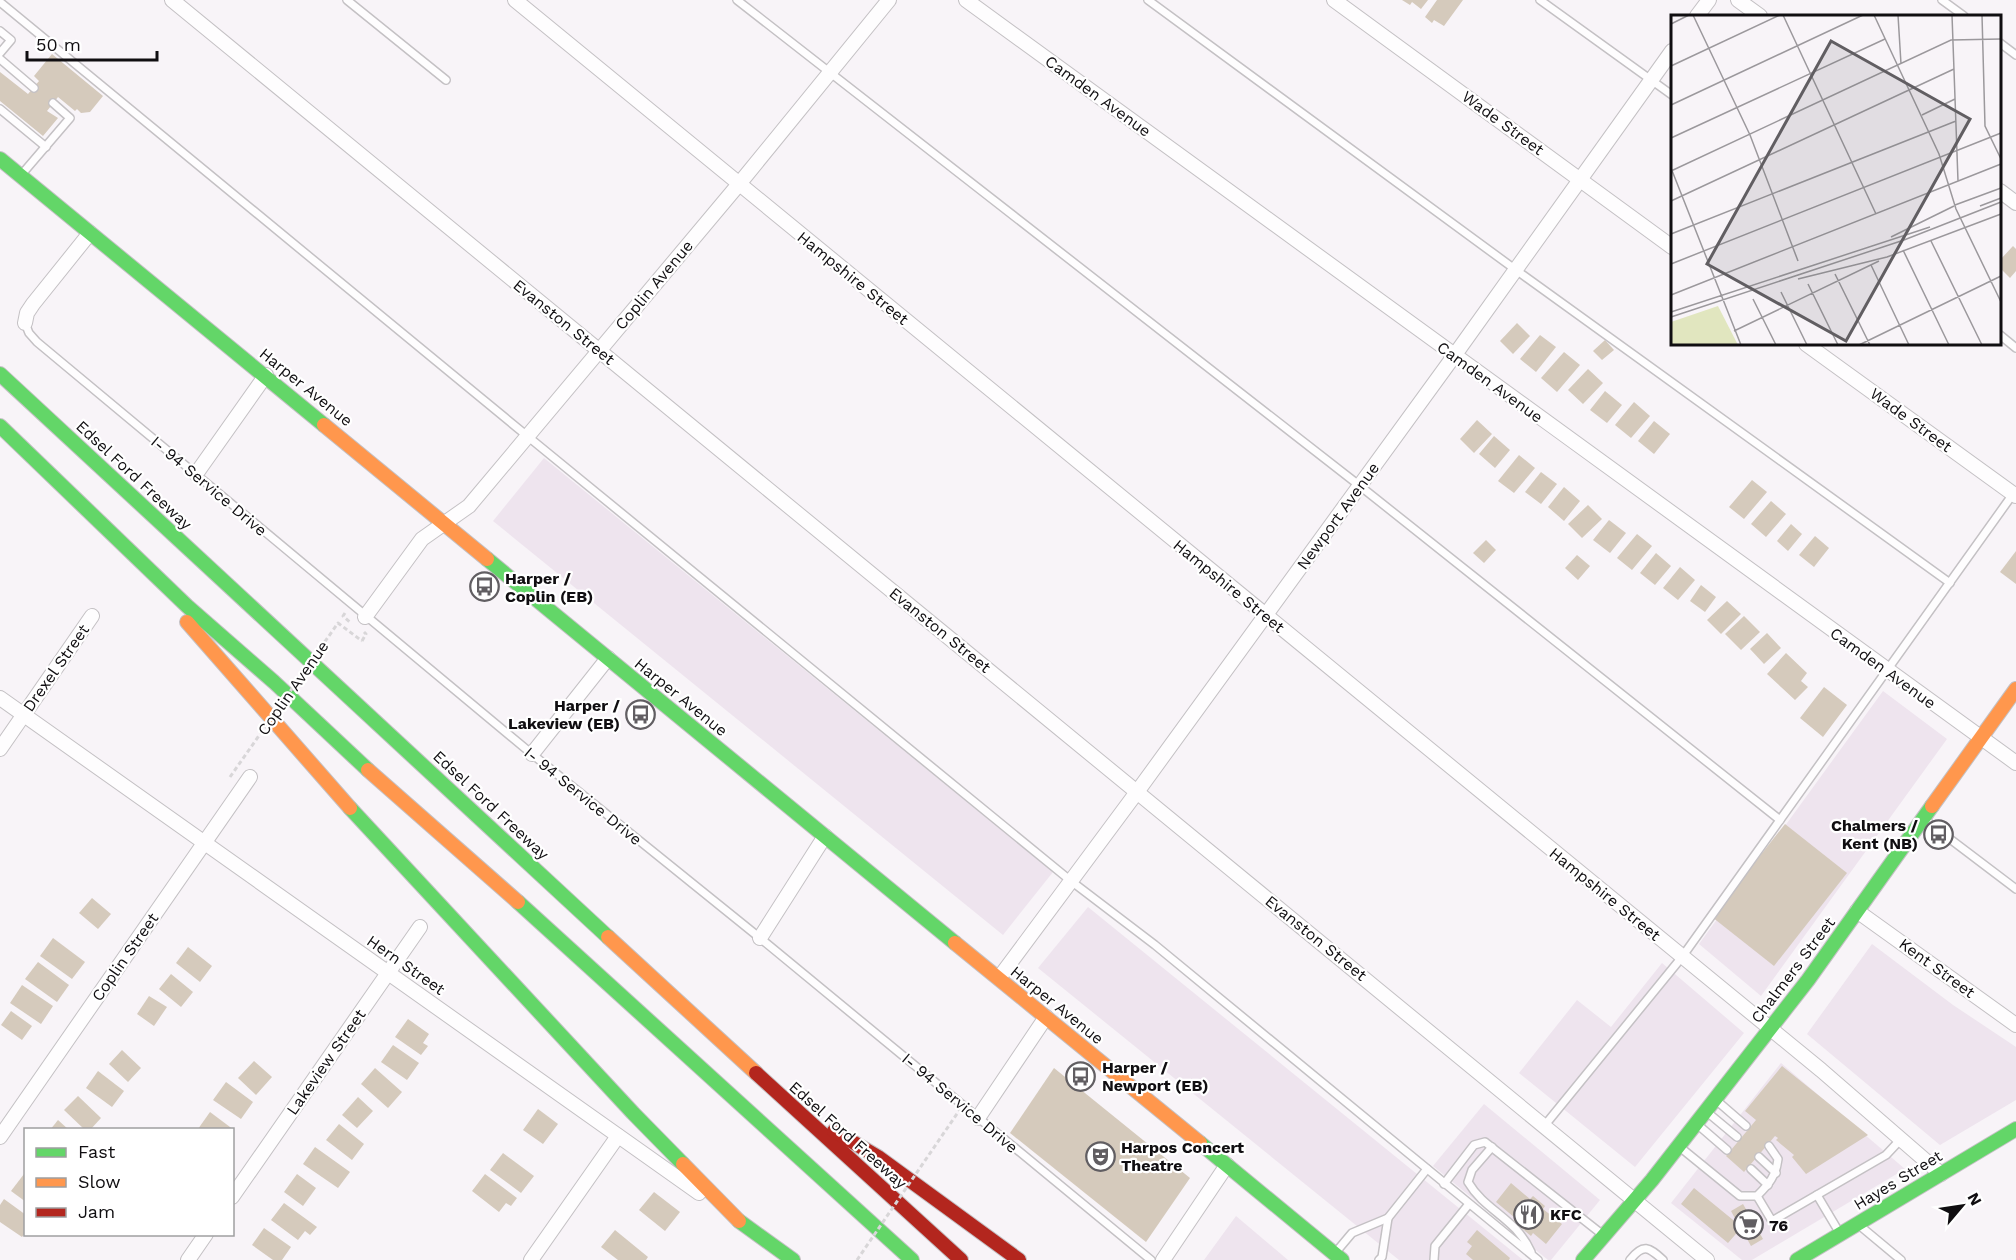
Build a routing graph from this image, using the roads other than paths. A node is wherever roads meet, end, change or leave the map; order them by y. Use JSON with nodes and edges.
{"nodes":[{"id":1,"x":172,"y":0,"type":"edge"},
{"id":2,"x":347,"y":0,"type":"edge"},
{"id":3,"x":515,"y":0,"type":"edge"},
{"id":4,"x":737,"y":0,"type":"edge"},
{"id":5,"x":889,"y":0,"type":"edge"},
{"id":6,"x":966,"y":0,"type":"edge"},
{"id":7,"x":1148,"y":0,"type":"edge"},
{"id":8,"x":1334,"y":0,"type":"edge"},
{"id":9,"x":1540,"y":0,"type":"edge"},
{"id":10,"x":1709,"y":0,"type":"edge"},
{"id":11,"x":1738,"y":0,"type":"edge"},
{"id":12,"x":1942,"y":0,"type":"edge"},
{"id":13,"x":0,"y":2,"type":"edge"},
{"id":14,"x":1698,"y":15,"type":"edge"},
{"id":15,"x":1759,"y":15,"type":"edge"},
{"id":16,"x":1963,"y":15,"type":"edge"},
{"id":17,"x":0,"y":31,"type":"edge"},
{"id":18,"x":2001,"y":43,"type":"edge"},
{"id":19,"x":1671,"y":52,"type":"edge"},
{"id":20,"x":0,"y":53,"type":"edge"},
{"id":21,"x":2016,"y":55,"type":"edge"},
{"id":22,"x":0,"y":59,"type":"edge"},
{"id":23,"x":830,"y":72,"type":"junction"},
{"id":24,"x":19,"y":75,"type":"junction"},
{"id":25,"x":446,"y":80,"type":"dead end"},
{"id":26,"x":1652,"y":80,"type":"junction"},
{"id":27,"x":13,"y":82,"type":"dead end"},
{"id":28,"x":23,"y":91,"type":"dead end"},
{"id":29,"x":1671,"y":94,"type":"edge"},
{"id":30,"x":53,"y":103,"type":"dead end"},
{"id":31,"x":5,"y":110,"type":"edge"},
{"id":32,"x":46,"y":147,"type":"junction"},
{"id":33,"x":0,"y":159,"type":"edge"},
{"id":34,"x":21,"y":176,"type":"junction"},
{"id":35,"x":1581,"y":180,"type":"junction"},
{"id":36,"x":739,"y":184,"type":"junction"},
{"id":37,"x":2001,"y":192,"type":"edge"},
{"id":38,"x":2016,"y":203,"type":"edge"},
{"id":39,"x":90,"y":232,"type":"junction"},
{"id":40,"x":1671,"y":246,"type":"edge"},
{"id":41,"x":1516,"y":270,"type":"junction"},
{"id":42,"x":25,"y":323,"type":"joint"},
{"id":43,"x":2001,"y":336,"type":"edge"},
{"id":44,"x":1807,"y":345,"type":"edge"},
{"id":45,"x":2016,"y":348,"type":"edge"},
{"id":46,"x":599,"y":351,"type":"junction"},
{"id":47,"x":1454,"y":356,"type":"junction"},
{"id":48,"x":0,"y":374,"type":"edge"},
{"id":49,"x":266,"y":375,"type":"junction"},
{"id":50,"x":0,"y":426,"type":"edge"},
{"id":51,"x":526,"y":435,"type":"junction"},
{"id":52,"x":196,"y":474,"type":"junction"},
{"id":53,"x":1360,"y":486,"type":"junction"},
{"id":54,"x":2015,"y":493,"type":"edge"},
{"id":55,"x":445,"y":523,"type":"junction"},
{"id":56,"x":128,"y":551,"type":"junction"},
{"id":57,"x":1950,"y":582,"type":"junction"},
{"id":58,"x":92,"y":616,"type":"dead end"},
{"id":59,"x":1265,"y":616,"type":"junction"},
{"id":60,"x":365,"y":617,"type":"junction"},
{"id":61,"x":608,"y":658,"type":"junction"},
{"id":62,"x":1887,"y":671,"type":"junction"},
{"id":63,"x":2016,"y":688,"type":"edge"},
{"id":64,"x":0,"y":698,"type":"edge"},
{"id":65,"x":24,"y":715,"type":"junction"},
{"id":66,"x":1981,"y":738,"type":"junction"},
{"id":67,"x":0,"y":749,"type":"edge"},
{"id":68,"x":532,"y":754,"type":"junction"},
{"id":69,"x":2016,"y":763,"type":"edge"},
{"id":70,"x":250,"y":777,"type":"dead end"},
{"id":71,"x":1137,"y":792,"type":"junction"},
{"id":72,"x":1923,"y":819,"type":"junction"},
{"id":73,"x":1780,"y":820,"type":"junction"},
{"id":74,"x":825,"y":836,"type":"junction"},
{"id":75,"x":204,"y":843,"type":"junction"},
{"id":76,"x":1071,"y":881,"type":"junction"},
{"id":77,"x":2016,"y":889,"type":"edge"},
{"id":78,"x":1857,"y":911,"type":"junction"},
{"id":79,"x":420,"y":927,"type":"dead end"},
{"id":80,"x":760,"y":938,"type":"junction"},
{"id":81,"x":1682,"y":957,"type":"junction"},
{"id":82,"x":388,"y":973,"type":"junction"},
{"id":83,"x":999,"y":978,"type":"junction"},
{"id":84,"x":1046,"y":1017,"type":"junction"},
{"id":85,"x":2016,"y":1025,"type":"edge"},
{"id":86,"x":1770,"y":1029,"type":"junction"},
{"id":87,"x":1715,"y":1099,"type":"junction"},
{"id":88,"x":794,"y":1108,"type":"junction"},
{"id":89,"x":1706,"y":1111,"type":"junction"},
{"id":90,"x":978,"y":1118,"type":"junction"},
{"id":91,"x":1696,"y":1124,"type":"junction"},
{"id":92,"x":1545,"y":1125,"type":"junction"},
{"id":93,"x":1746,"y":1126,"type":"dead end"},
{"id":94,"x":2016,"y":1129,"type":"edge"},
{"id":95,"x":618,"y":1136,"type":"junction"},
{"id":96,"x":0,"y":1137,"type":"edge"},
{"id":97,"x":1737,"y":1137,"type":"dead end"},
{"id":98,"x":1901,"y":1139,"type":"junction"},
{"id":99,"x":1679,"y":1146,"type":"junction"},
{"id":100,"x":1769,"y":1146,"type":"dead end"},
{"id":101,"x":1492,"y":1147,"type":"junction"},
{"id":102,"x":1727,"y":1149,"type":"dead end"},
{"id":103,"x":1759,"y":1156,"type":"dead end"},
{"id":104,"x":1227,"y":1166,"type":"junction"},
{"id":105,"x":1427,"y":1169,"type":"junction"},
{"id":106,"x":1751,"y":1169,"type":"dead end"},
{"id":107,"x":1776,"y":1173,"type":"junction"},
{"id":108,"x":1941,"y":1174,"type":"junction"},
{"id":109,"x":1444,"y":1184,"type":"junction"},
{"id":110,"x":1768,"y":1185,"type":"junction"},
{"id":111,"x":234,"y":1194,"type":"edge"},
{"id":112,"x":1817,"y":1195,"type":"junction"},
{"id":113,"x":1757,"y":1196,"type":"junction"},
{"id":114,"x":1634,"y":1200,"type":"junction"},
{"id":115,"x":1469,"y":1204,"type":"junction"},
{"id":116,"x":1388,"y":1218,"type":"junction"},
{"id":117,"x":739,"y":1221,"type":"junction"},
{"id":118,"x":1857,"y":1224,"type":"junction"},
{"id":119,"x":1840,"y":1234,"type":"junction"},
{"id":120,"x":1603,"y":1235,"type":"junction"},
{"id":121,"x":205,"y":1236,"type":"edge"},
{"id":122,"x":1338,"y":1257,"type":"edge"},
{"id":123,"x":1537,"y":1259,"type":"edge"},
{"id":124,"x":188,"y":1260,"type":"edge"},
{"id":125,"x":531,"y":1260,"type":"edge"},
{"id":126,"x":794,"y":1260,"type":"edge"},
{"id":127,"x":912,"y":1260,"type":"edge"},
{"id":128,"x":961,"y":1260,"type":"edge"},
{"id":129,"x":1019,"y":1260,"type":"edge"},
{"id":130,"x":1151,"y":1260,"type":"edge"},
{"id":131,"x":1163,"y":1260,"type":"edge"},
{"id":132,"x":1379,"y":1260,"type":"edge"},
{"id":133,"x":1434,"y":1260,"type":"edge"},
{"id":134,"x":1583,"y":1260,"type":"edge"},
{"id":135,"x":1630,"y":1260,"type":"edge"},
{"id":136,"x":1663,"y":1260,"type":"edge"},
{"id":137,"x":1707,"y":1260,"type":"edge"},
{"id":138,"x":1797,"y":1260,"type":"edge"},
{"id":139,"x":1900,"y":1260,"type":"edge"}],
"edges":[{"from":1,"to":46,"type":"street","name":"Evanston Street"},
{"from":2,"to":25,"type":"lane"},
{"from":3,"to":36,"type":"street","name":"Hampshire Street"},
{"from":4,"to":23,"type":"lane"},
{"from":5,"to":23,"type":"street","name":"Coplin Avenue"},
{"from":6,"to":47,"type":"street","name":"Camden Avenue"},
{"from":7,"to":41,"type":"lane"},
{"from":8,"to":35,"type":"street","name":"Wade Street"},
{"from":9,"to":26,"type":"lane"},
{"from":10,"to":14,"type":"street"},
{"from":11,"to":15,"type":"street"},
{"from":12,"to":16,"type":"lane"},
{"from":13,"to":51,"type":"lane"},
{"from":17,"to":20,"type":"lane"},
{"from":18,"to":21,"type":"lane"},
{"from":19,"to":26,"type":"street","name":"Newport Avenue"},
{"from":22,"to":24,"type":"lane"},
{"from":23,"to":36,"type":"street","name":"Coplin Avenue"},
{"from":23,"to":53,"type":"lane"},
{"from":24,"to":27,"type":"lane"},
{"from":24,"to":28,"type":"lane"},
{"from":26,"to":29,"type":"lane"},
{"from":26,"to":35,"type":"street","name":"Newport Avenue"},
{"from":30,"to":32,"type":"lane"},
{"from":31,"to":32,"type":"lane"},
{"from":32,"to":34,"type":"lane"},
{"from":33,"to":34,"type":"main road","name":"Harper Avenue"},
{"from":34,"to":39,"type":"main road","name":"Harper Avenue"},
{"from":35,"to":40,"type":"street","name":"Wade Street"},
{"from":35,"to":41,"type":"street","name":"Newport Avenue"},
{"from":36,"to":46,"type":"street","name":"Coplin Avenue"},
{"from":36,"to":59,"type":"street","name":"Hampshire Street"},
{"from":37,"to":38,"type":"street"},
{"from":39,"to":42,"type":"street"},
{"from":39,"to":49,"type":"main road","name":"Harper Avenue"},
{"from":41,"to":47,"type":"street","name":"Newport Avenue"},
{"from":41,"to":57,"type":"lane"},
{"from":42,"to":52,"type":"lane","name":"I- 94 Service Drive"},
{"from":43,"to":45,"type":"lane"},
{"from":44,"to":54,"type":"street","name":"Wade Street"},
{"from":46,"to":51,"type":"street","name":"Coplin Avenue"},
{"from":46,"to":71,"type":"street","name":"Evanston Street"},
{"from":47,"to":53,"type":"street","name":"Newport Avenue"},
{"from":47,"to":62,"type":"street","name":"Camden Avenue"},
{"from":48,"to":88,"type":"main road","name":"Edsel Ford Freeway"},
{"from":49,"to":52,"type":"street"},
{"from":49,"to":55,"type":"main road","name":"Harper Avenue"},
{"from":50,"to":56,"type":"main road"},
{"from":51,"to":55,"type":"street","name":"Coplin Avenue"},
{"from":51,"to":76,"type":"lane"},
{"from":52,"to":60,"type":"lane","name":"I- 94 Service Drive"},
{"from":53,"to":59,"type":"street","name":"Newport Avenue"},
{"from":53,"to":73,"type":"lane"},
{"from":54,"to":57,"type":"lane"},
{"from":55,"to":60,"type":"street","name":"Coplin Avenue"},
{"from":55,"to":61,"type":"main road","name":"Harper Avenue"},
{"from":56,"to":117,"type":"main road"},
{"from":56,"to":127,"type":"main road"},
{"from":57,"to":62,"type":"lane"},
{"from":58,"to":65,"type":"street","name":"Drexel Street"},
{"from":59,"to":71,"type":"street","name":"Newport Avenue"},
{"from":59,"to":81,"type":"street","name":"Hampshire Street"},
{"from":60,"to":68,"type":"lane","name":"I- 94 Service Drive"},
{"from":61,"to":68,"type":"street"},
{"from":61,"to":74,"type":"main road","name":"Harper Avenue"},
{"from":62,"to":66,"type":"street","name":"Camden Avenue"},
{"from":62,"to":73,"type":"lane"},
{"from":63,"to":66,"type":"main road","name":"Chalmers Street"},
{"from":64,"to":65,"type":"street","name":"Hern Street"},
{"from":65,"to":67,"type":"street","name":"Drexel Street"},
{"from":65,"to":75,"type":"street","name":"Hern Street"},
{"from":66,"to":69,"type":"street","name":"Camden Avenue"},
{"from":66,"to":72,"type":"main road","name":"Chalmers Street"},
{"from":68,"to":80,"type":"lane","name":"I- 94 Service Drive"},
{"from":70,"to":75,"type":"street","name":"Coplin Street"},
{"from":71,"to":76,"type":"street","name":"Newport Avenue"},
{"from":71,"to":92,"type":"street","name":"Evanston Street"},
{"from":72,"to":77,"type":"lane"},
{"from":72,"to":78,"type":"main road","name":"Chalmers Street"},
{"from":73,"to":81,"type":"lane"},
{"from":74,"to":80,"type":"street"},
{"from":74,"to":83,"type":"main road","name":"Harper Avenue"},
{"from":75,"to":82,"type":"street","name":"Hern Street"},
{"from":75,"to":96,"type":"street","name":"Coplin Street"},
{"from":76,"to":83,"type":"street","name":"Newport Avenue"},
{"from":76,"to":105,"type":"lane"},
{"from":78,"to":85,"type":"street","name":"Kent Street"},
{"from":78,"to":86,"type":"main road","name":"Chalmers Street"},
{"from":79,"to":82,"type":"street","name":"Lakeview Street"},
{"from":80,"to":90,"type":"lane","name":"I- 94 Service Drive"},
{"from":81,"to":86,"type":"street","name":"Hampshire Street"},
{"from":81,"to":92,"type":"lane"},
{"from":82,"to":95,"type":"street","name":"Hern Street"},
{"from":82,"to":111,"type":"street","name":"Lakeview Street"},
{"from":83,"to":84,"type":"main road","name":"Harper Avenue"},
{"from":84,"to":90,"type":"street"},
{"from":84,"to":104,"type":"main road","name":"Harper Avenue"},
{"from":86,"to":87,"type":"main road","name":"Chalmers Street"},
{"from":86,"to":98,"type":"street","name":"Hampshire Street"},
{"from":87,"to":89,"type":"main road","name":"Chalmers Street"},
{"from":87,"to":93,"type":"lane"},
{"from":88,"to":128,"type":"main road","name":"Edsel Ford Freeway"},
{"from":88,"to":129,"type":"main road"},
{"from":89,"to":91,"type":"main road","name":"Chalmers Street"},
{"from":89,"to":97,"type":"lane"},
{"from":90,"to":130,"type":"lane","name":"I- 94 Service Drive"},
{"from":91,"to":99,"type":"main road","name":"Chalmers Street"},
{"from":91,"to":102,"type":"lane"},
{"from":92,"to":114,"type":"street","name":"Evanston Street"},
{"from":94,"to":108,"type":"main road","name":"Hayes Street"},
{"from":95,"to":117,"type":"street","name":"Hern Street"},
{"from":95,"to":125,"type":"street"},
{"from":98,"to":108,"type":"street","name":"Hampshire Street"},
{"from":98,"to":112,"type":"lane"},
{"from":99,"to":113,"type":"lane"},
{"from":99,"to":114,"type":"main road","name":"Chalmers Street"},
{"from":100,"to":107,"type":"lane"},
{"from":101,"to":109,"type":"lane"},
{"from":101,"to":120,"type":"lane"},
{"from":101,"to":123,"type":"lane"},
{"from":103,"to":107,"type":"lane"},
{"from":104,"to":122,"type":"main road","name":"Harper Avenue"},
{"from":104,"to":131,"type":"street"},
{"from":105,"to":109,"type":"lane"},
{"from":105,"to":116,"type":"lane"},
{"from":106,"to":110,"type":"lane"},
{"from":107,"to":110,"type":"lane"},
{"from":108,"to":118,"type":"main road","name":"Hayes Street"},
{"from":109,"to":115,"type":"lane"},
{"from":110,"to":113,"type":"lane"},
{"from":112,"to":113,"type":"lane"},
{"from":112,"to":119,"type":"lane"},
{"from":114,"to":120,"type":"main road","name":"Chalmers Street"},
{"from":114,"to":137,"type":"street","name":"Evanston Street"},
{"from":115,"to":123,"type":"lane"},
{"from":115,"to":133,"type":"lane"},
{"from":116,"to":122,"type":"lane"},
{"from":116,"to":132,"type":"lane"},
{"from":117,"to":126,"type":"main road","name":"Hern Street"},
{"from":118,"to":119,"type":"main road","name":"Hayes Street"},
{"from":118,"to":139,"type":"lane"},
{"from":119,"to":138,"type":"main road","name":"Hayes Street"},
{"from":120,"to":134,"type":"main road","name":"Chalmers Street"},
{"from":121,"to":124,"type":"street"},
{"from":135,"to":136,"type":"lane"}]}
